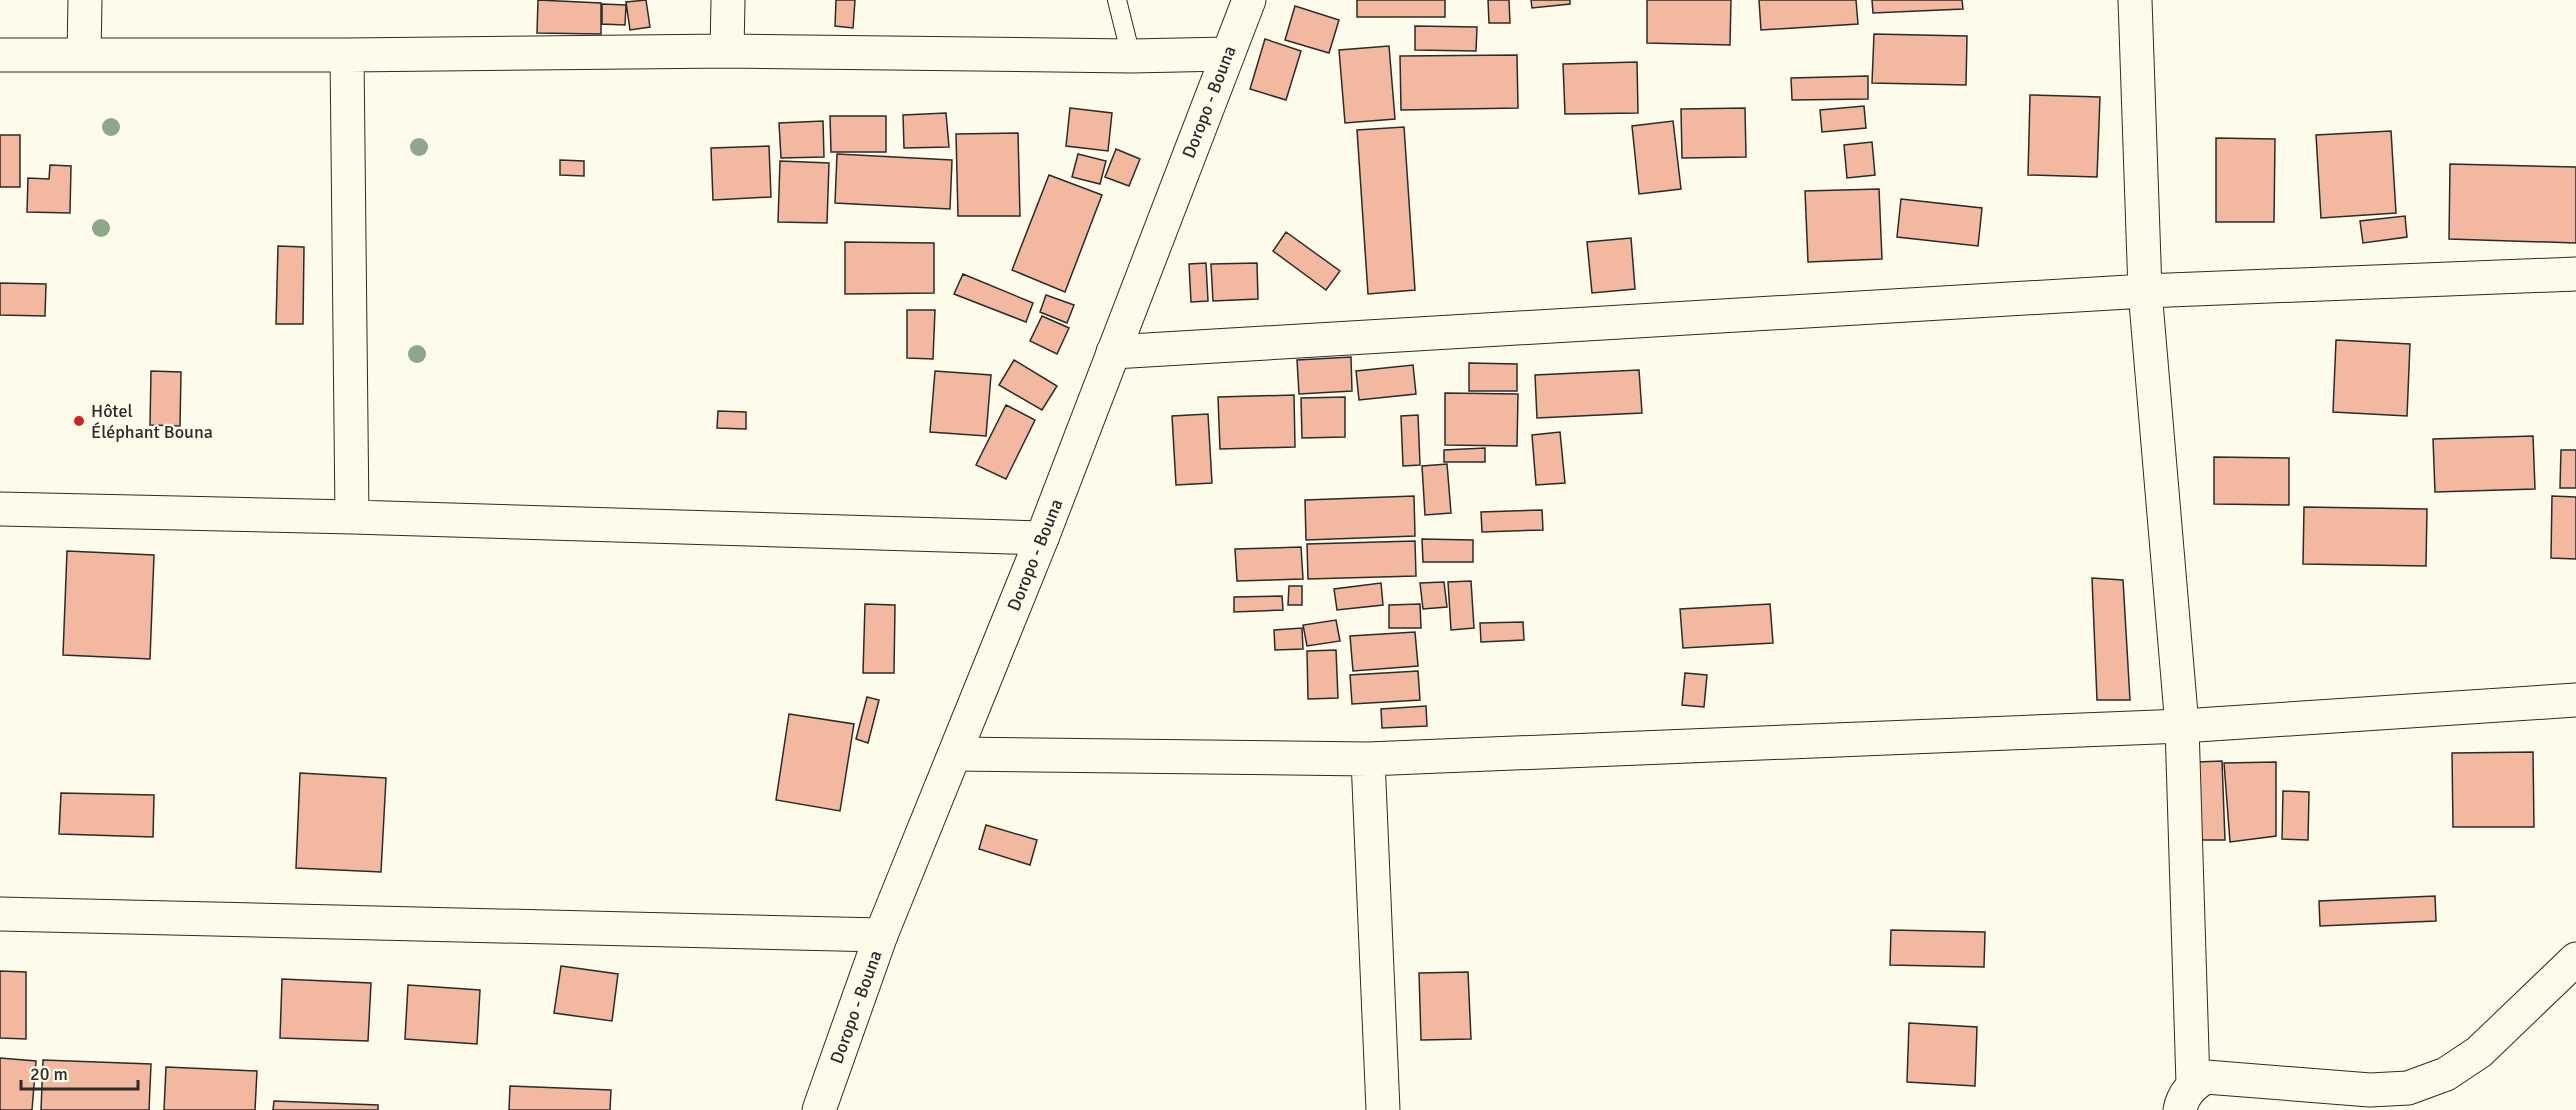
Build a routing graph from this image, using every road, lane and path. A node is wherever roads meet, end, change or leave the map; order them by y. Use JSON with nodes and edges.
{"nodes":[{"id":1,"x":85,"y":0,"type":"edge"},
{"id":2,"x":728,"y":0,"type":"edge"},
{"id":3,"x":1117,"y":0,"type":"edge"},
{"id":4,"x":1249,"y":0,"type":"edge"},
{"id":5,"x":2135,"y":0,"type":"edge"},
{"id":6,"x":727,"y":51,"type":"junction"},
{"id":7,"x":84,"y":54,"type":"junction"},
{"id":8,"x":1228,"y":54,"type":"junction"},
{"id":9,"x":0,"y":55,"type":"edge"},
{"id":10,"x":347,"y":55,"type":"junction"},
{"id":11,"x":1131,"y":56,"type":"junction"},
{"id":12,"x":2576,"y":274,"type":"edge"},
{"id":13,"x":2145,"y":291,"type":"junction"},
{"id":14,"x":1113,"y":352,"type":"junction"},
{"id":15,"x":0,"y":509,"type":"edge"},
{"id":16,"x":352,"y":517,"type":"junction"},
{"id":17,"x":1042,"y":538,"type":"junction"},
{"id":18,"x":2576,"y":700,"type":"edge"},
{"id":19,"x":2182,"y":726,"type":"junction"},
{"id":20,"x":956,"y":754,"type":"junction"},
{"id":21,"x":1368,"y":759,"type":"junction"},
{"id":22,"x":0,"y":914,"type":"edge"},
{"id":23,"x":881,"y":935,"type":"junction"},
{"id":24,"x":2576,"y":959,"type":"edge"},
{"id":25,"x":2186,"y":1097,"type":"edge"},
{"id":26,"x":819,"y":1110,"type":"edge"},
{"id":27,"x":1383,"y":1110,"type":"edge"}],
"edges":[{"from":1,"to":7,"type":"street"},
{"from":2,"to":6,"type":"street"},
{"from":3,"to":11,"type":"lane"},
{"from":4,"to":8,"type":"street","name":"Doropo - Bouna"},
{"from":5,"to":13,"type":"street"},
{"from":6,"to":10,"type":"street"},
{"from":6,"to":11,"type":"street"},
{"from":7,"to":9,"type":"street"},
{"from":7,"to":10,"type":"street"},
{"from":8,"to":11,"type":"street"},
{"from":8,"to":14,"type":"street","name":"Doropo - Bouna"},
{"from":10,"to":16,"type":"street"},
{"from":12,"to":13,"type":"street"},
{"from":13,"to":14,"type":"street"},
{"from":13,"to":19,"type":"street"},
{"from":14,"to":17,"type":"street","name":"Doropo - Bouna"},
{"from":15,"to":16,"type":"street"},
{"from":16,"to":17,"type":"street"},
{"from":17,"to":20,"type":"street","name":"Doropo - Bouna"},
{"from":18,"to":19,"type":"street"},
{"from":19,"to":21,"type":"street"},
{"from":19,"to":25,"type":"street"},
{"from":20,"to":21,"type":"street"},
{"from":20,"to":23,"type":"street","name":"Doropo - Bouna"},
{"from":21,"to":27,"type":"street"},
{"from":22,"to":23,"type":"street"},
{"from":23,"to":26,"type":"street","name":"Doropo - Bouna"},
{"from":24,"to":25,"type":"street"}]}
